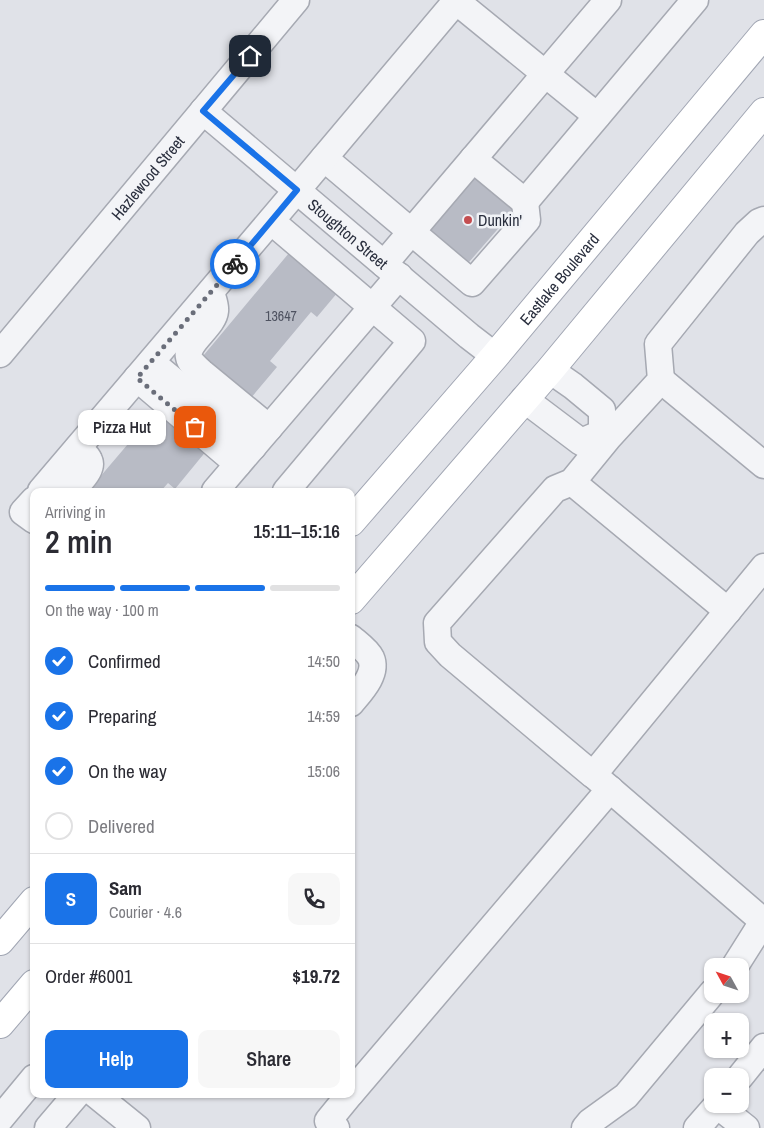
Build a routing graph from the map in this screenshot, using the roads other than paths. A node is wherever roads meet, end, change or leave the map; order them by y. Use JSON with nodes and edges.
{"nodes":[{"id":1,"x":296,"y":0,"type":"edge"},
{"id":2,"x":608,"y":0,"type":"edge"},
{"id":3,"x":695,"y":0,"type":"edge"},
{"id":4,"x":457,"y":1,"type":"edge"},
{"id":5,"x":764,"y":34,"type":"edge"},
{"id":6,"x":545,"y":74,"type":"junction"},
{"id":7,"x":203,"y":111,"type":"junction"},
{"id":8,"x":764,"y":112,"type":"edge"},
{"id":9,"x":597,"y":116,"type":"junction"},
{"id":10,"x":324,"y":158,"type":"junction"},
{"id":11,"x":473,"y":159,"type":"junction"},
{"id":12,"x":297,"y":190,"type":"junction"},
{"id":13,"x":525,"y":202,"type":"junction"},
{"id":14,"x":764,"y":220,"type":"edge"},
{"id":15,"x":271,"y":221,"type":"junction"},
{"id":16,"x":411,"y":232,"type":"junction"},
{"id":17,"x":391,"y":270,"type":"junction"},
{"id":18,"x":211,"y":292,"type":"junction"},
{"id":19,"x":372,"y":307,"type":"junction"},
{"id":20,"x":0,"y":354,"type":"edge"},
{"id":21,"x":495,"y":356,"type":"junction"},
{"id":22,"x":144,"y":370,"type":"junction"},
{"id":23,"x":550,"y":370,"type":"junction"},
{"id":24,"x":661,"y":380,"type":"junction"},
{"id":25,"x":524,"y":399,"type":"junction"},
{"id":26,"x":605,"y":436,"type":"junction"},
{"id":27,"x":253,"y":446,"type":"junction"},
{"id":28,"x":78,"y":448,"type":"junction"},
{"id":29,"x":764,"y":465,"type":"edge"},
{"id":30,"x":572,"y":482,"type":"junction"},
{"id":31,"x":44,"y":488,"type":"edge"},
{"id":32,"x":74,"y":488,"type":"edge"},
{"id":33,"x":218,"y":488,"type":"edge"},
{"id":34,"x":289,"y":488,"type":"edge"},
{"id":35,"x":30,"y":504,"type":"edge"},
{"id":36,"x":30,"y":517,"type":"edge"},
{"id":37,"x":355,"y":517,"type":"edge"},
{"id":38,"x":764,"y":567,"type":"edge"},
{"id":39,"x":355,"y":595,"type":"edge"},
{"id":40,"x":728,"y":611,"type":"junction"},
{"id":41,"x":355,"y":642,"type":"edge"},
{"id":42,"x":355,"y":698,"type":"edge"},
{"id":43,"x":601,"y":782,"type":"junction"},
{"id":44,"x":30,"y":906,"type":"edge"},
{"id":45,"x":764,"y":921,"type":"edge"},
{"id":46,"x":0,"y":941,"type":"edge"},
{"id":47,"x":741,"y":958,"type":"edge"},
{"id":48,"x":30,"y":989,"type":"edge"},
{"id":49,"x":704,"y":1003,"type":"edge"},
{"id":50,"x":0,"y":1024,"type":"edge"},
{"id":51,"x":764,"y":1048,"type":"edge"},
{"id":52,"x":747,"y":1068,"type":"edge"},
{"id":53,"x":30,"y":1083,"type":"edge"},
{"id":54,"x":355,"y":1088,"type":"edge"},
{"id":55,"x":79,"y":1098,"type":"edge"},
{"id":56,"x":85,"y":1098,"type":"edge"},
{"id":57,"x":87,"y":1098,"type":"edge"},
{"id":58,"x":348,"y":1098,"type":"edge"},
{"id":59,"x":710,"y":1113,"type":"edge"},
{"id":60,"x":728,"y":1113,"type":"edge"},
{"id":61,"x":0,"y":1119,"type":"edge"},
{"id":62,"x":328,"y":1126,"type":"edge"},
{"id":63,"x":48,"y":1128,"type":"edge"},
{"id":64,"x":113,"y":1128,"type":"edge"},
{"id":65,"x":137,"y":1128,"type":"edge"},
{"id":66,"x":585,"y":1128,"type":"edge"},
{"id":67,"x":697,"y":1128,"type":"edge"},
{"id":68,"x":746,"y":1128,"type":"edge"}],
"edges":[{"from":1,"to":7,"type":"street","name":"Hazlewood Street"},
{"from":2,"to":6,"type":"street"},
{"from":3,"to":9,"type":"street"},
{"from":4,"to":6,"type":"street"},
{"from":4,"to":10,"type":"street"},
{"from":5,"to":21,"type":"main road","name":"Eastlake Boulevard"},
{"from":6,"to":9,"type":"street"},
{"from":6,"to":11,"type":"street"},
{"from":7,"to":12,"type":"street","name":"Stoughton Street"},
{"from":7,"to":20,"type":"street","name":"Hazlewood Street"},
{"from":8,"to":23,"type":"main road"},
{"from":9,"to":13,"type":"street"},
{"from":10,"to":12,"type":"street"},
{"from":10,"to":16,"type":"street"},
{"from":11,"to":13,"type":"street"},
{"from":11,"to":16,"type":"street"},
{"from":12,"to":15,"type":"street"},
{"from":12,"to":17,"type":"street","name":"Stoughton Street"},
{"from":13,"to":16,"type":"street"},
{"from":14,"to":24,"type":"street"},
{"from":15,"to":18,"type":"street"},
{"from":15,"to":19,"type":"street"},
{"from":16,"to":17,"type":"street"},
{"from":17,"to":19,"type":"street"},
{"from":17,"to":21,"type":"street","name":"Stoughton Street"},
{"from":18,"to":22,"type":"street"},
{"from":18,"to":27,"type":"street"},
{"from":19,"to":27,"type":"street"},
{"from":19,"to":34,"type":"street"},
{"from":21,"to":37,"type":"main road","name":"Eastlake Boulevard"},
{"from":22,"to":27,"type":"street"},
{"from":22,"to":28,"type":"street"},
{"from":23,"to":25,"type":"main road"},
{"from":23,"to":26,"type":"street"},
{"from":24,"to":26,"type":"street"},
{"from":24,"to":29,"type":"street"},
{"from":25,"to":26,"type":"street"},
{"from":25,"to":39,"type":"main road"},
{"from":26,"to":30,"type":"street"},
{"from":27,"to":33,"type":"street"},
{"from":28,"to":31,"type":"street"},
{"from":28,"to":32,"type":"street"},
{"from":30,"to":40,"type":"street"},
{"from":30,"to":43,"type":"street"},
{"from":35,"to":36,"type":"street"},
{"from":38,"to":40,"type":"street"},
{"from":40,"to":43,"type":"street"},
{"from":41,"to":42,"type":"street"},
{"from":43,"to":45,"type":"street"},
{"from":43,"to":54,"type":"street"},
{"from":44,"to":46,"type":"main road"},
{"from":45,"to":47,"type":"street"},
{"from":48,"to":50,"type":"main road"},
{"from":49,"to":66,"type":"street"},
{"from":51,"to":52,"type":"street"},
{"from":53,"to":61,"type":"street"},
{"from":55,"to":63,"type":"street"},
{"from":56,"to":64,"type":"street"},
{"from":57,"to":65,"type":"street"},
{"from":58,"to":62,"type":"street"},
{"from":59,"to":67,"type":"street"},
{"from":60,"to":68,"type":"street"}]}
